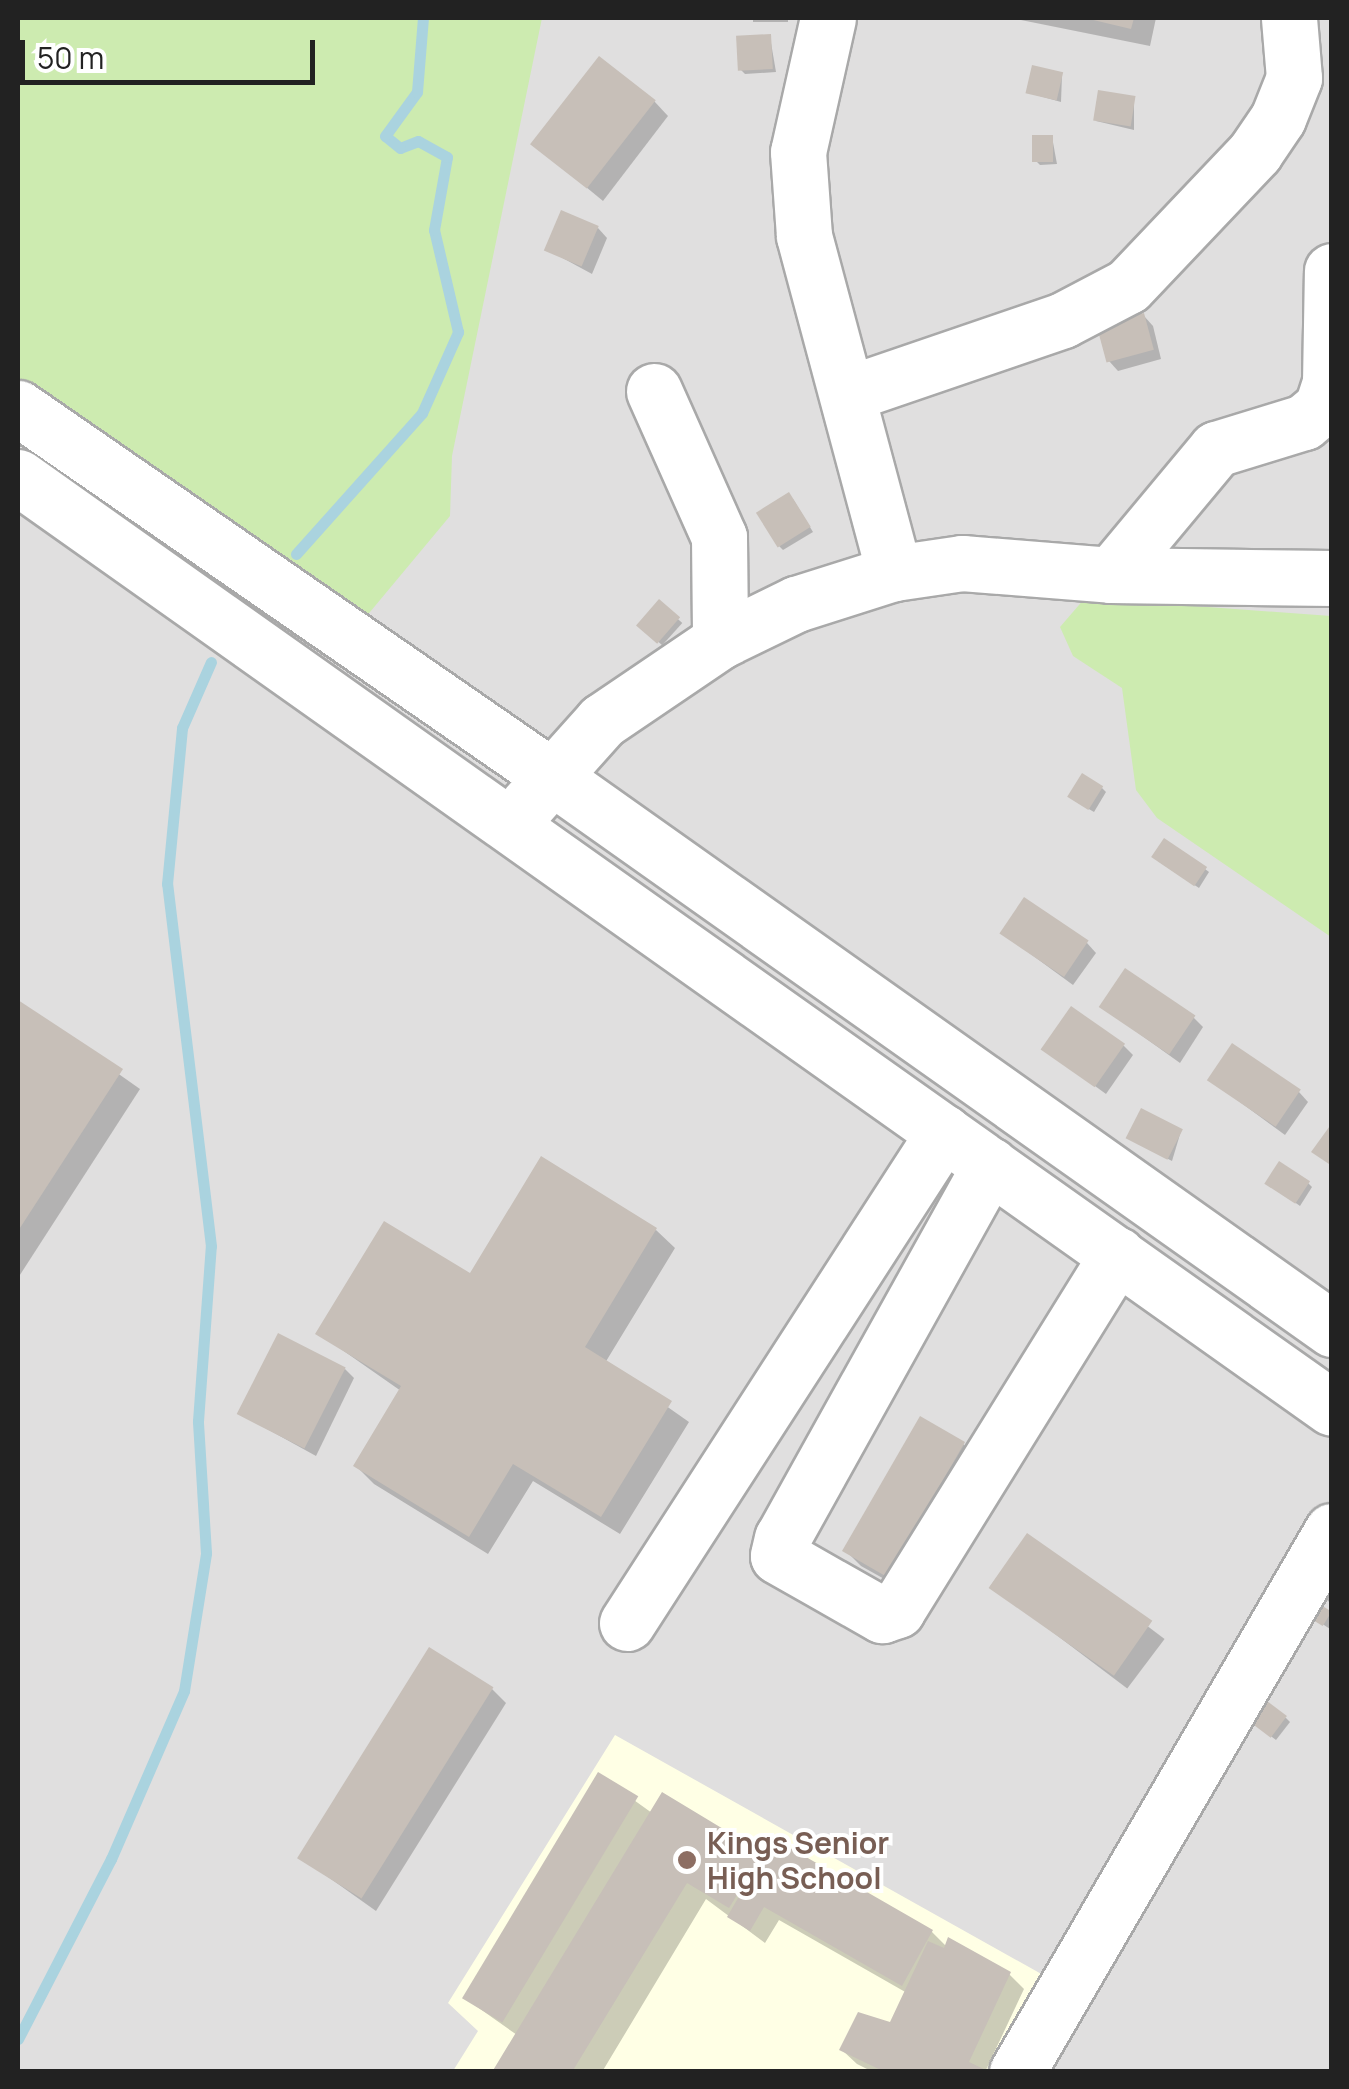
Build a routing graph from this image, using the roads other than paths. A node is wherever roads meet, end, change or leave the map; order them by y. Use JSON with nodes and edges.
{"nodes":[{"id":1,"x":828,"y":18,"type":"edge"},
{"id":2,"x":1289,"y":18,"type":"edge"},
{"id":3,"x":1332,"y":271,"type":"edge"},
{"id":4,"x":654,"y":391,"type":"dead end"},
{"id":5,"x":847,"y":394,"type":"junction"},
{"id":6,"x":18,"y":408,"type":"edge"},
{"id":7,"x":18,"y":477,"type":"edge"},
{"id":8,"x":894,"y":573,"type":"junction"},
{"id":9,"x":1111,"y":576,"type":"junction"},
{"id":10,"x":1332,"y":578,"type":"edge"},
{"id":11,"x":720,"y":641,"type":"junction"},
{"id":12,"x":548,"y":774,"type":"junction"},
{"id":13,"x":511,"y":828,"type":"junction"},
{"id":14,"x":944,"y":1132,"type":"junction"},
{"id":15,"x":990,"y":1165,"type":"junction"},
{"id":16,"x":1117,"y":1255,"type":"junction"},
{"id":17,"x":1332,"y":1329,"type":"edge"},
{"id":18,"x":1332,"y":1408,"type":"edge"},
{"id":19,"x":1332,"y":1531,"type":"edge"},
{"id":20,"x":626,"y":1623,"type":"dead end"},
{"id":21,"x":1018,"y":2072,"type":"edge"}],
"edges":[{"from":1,"to":5,"type":"street"},
{"from":2,"to":5,"type":"street"},
{"from":3,"to":9,"type":"street"},
{"from":4,"to":11,"type":"street"},
{"from":5,"to":8,"type":"street"},
{"from":6,"to":12,"type":"street"},
{"from":7,"to":13,"type":"street"},
{"from":8,"to":9,"type":"street"},
{"from":8,"to":11,"type":"street"},
{"from":9,"to":10,"type":"street"},
{"from":11,"to":12,"type":"street"},
{"from":12,"to":13,"type":"street"},
{"from":12,"to":17,"type":"street"},
{"from":13,"to":14,"type":"street"},
{"from":14,"to":15,"type":"street"},
{"from":14,"to":20,"type":"street"},
{"from":15,"to":16,"type":"street"},
{"from":15,"to":16,"type":"street"},
{"from":16,"to":18,"type":"street"},
{"from":19,"to":21,"type":"street"}]}
